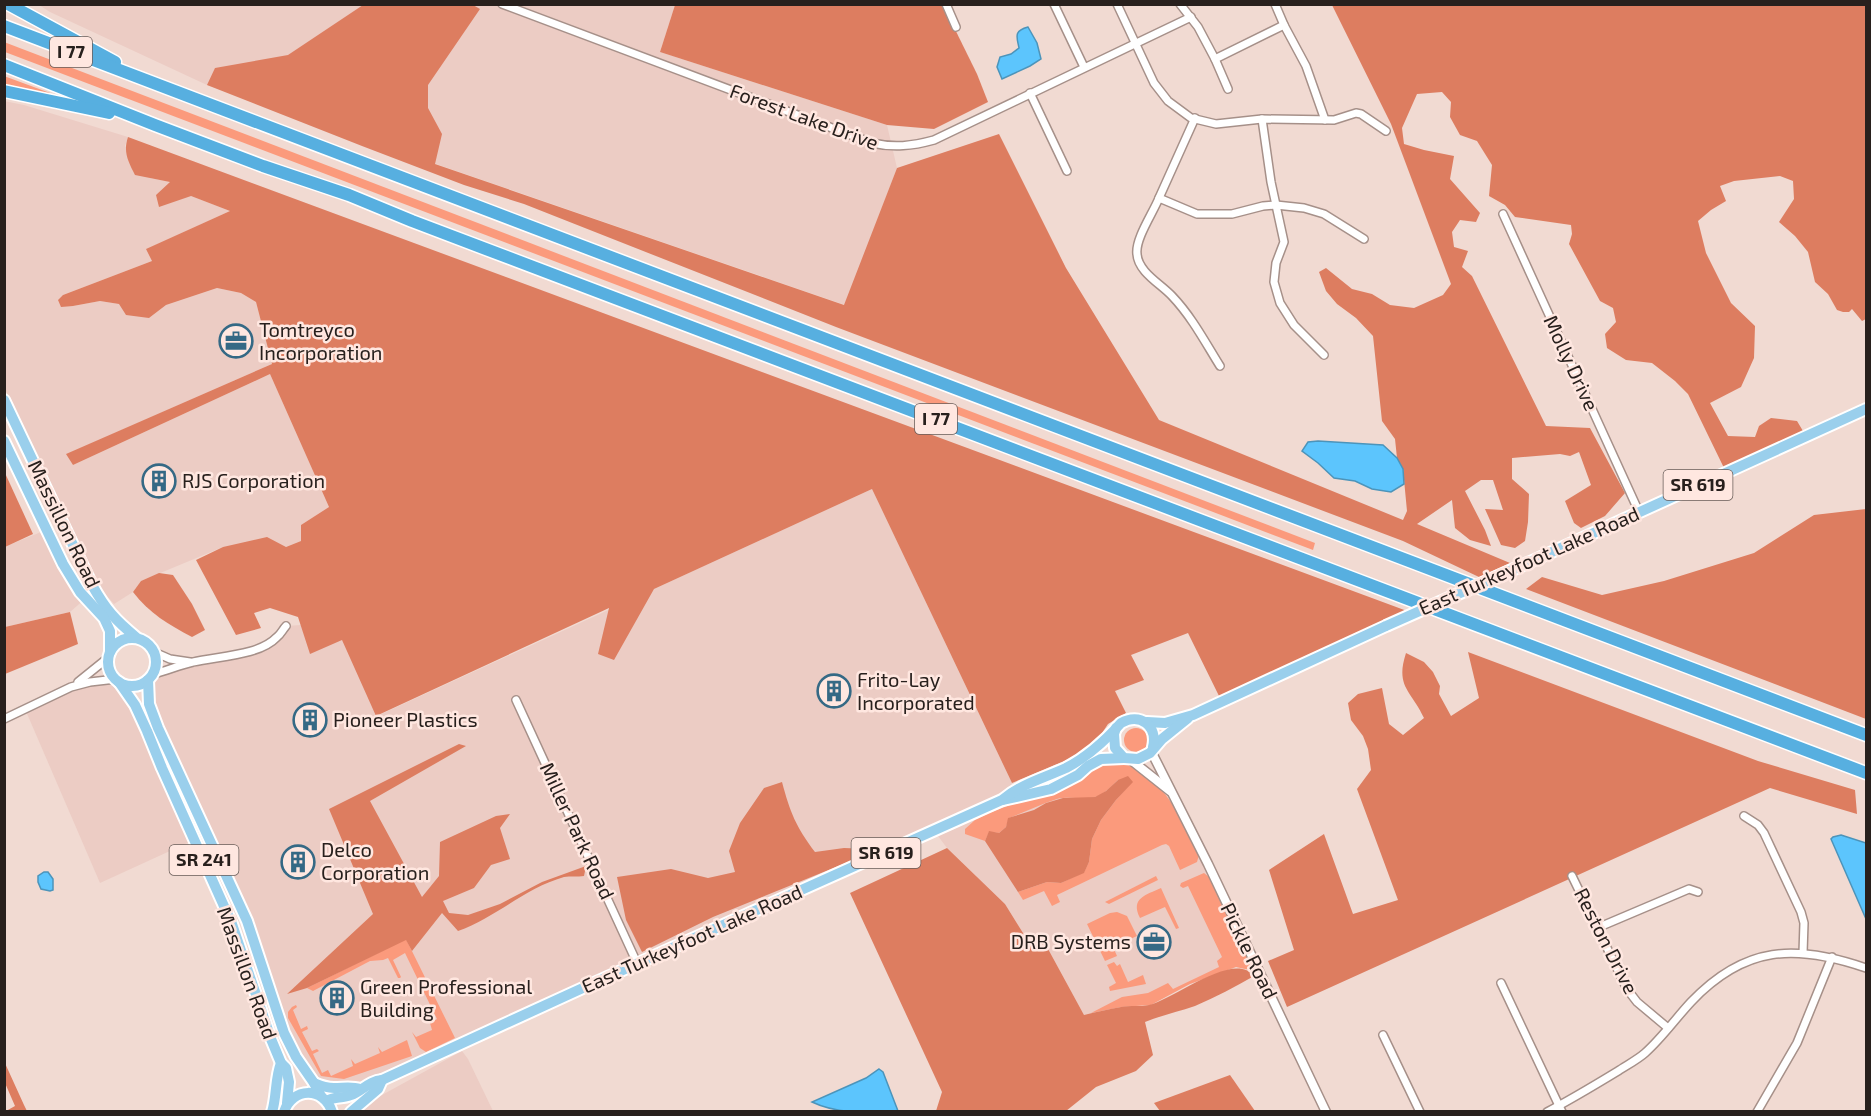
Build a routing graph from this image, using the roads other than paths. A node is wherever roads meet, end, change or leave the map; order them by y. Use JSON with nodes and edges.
{"nodes":[{"id":1,"x":8,"y":4,"type":"edge"},
{"id":2,"x":502,"y":4,"type":"edge"},
{"id":3,"x":1054,"y":4,"type":"edge"},
{"id":4,"x":1117,"y":4,"type":"edge"},
{"id":5,"x":1180,"y":4,"type":"edge"},
{"id":6,"x":1275,"y":4,"type":"edge"},
{"id":7,"x":949,"y":6,"type":"edge"},
{"id":8,"x":1191,"y":17,"type":"junction"},
{"id":9,"x":1284,"y":25,"type":"junction"},
{"id":10,"x":4,"y":26,"type":"edge"},
{"id":11,"x":956,"y":27,"type":"dead end"},
{"id":12,"x":1135,"y":44,"type":"junction"},
{"id":13,"x":1215,"y":59,"type":"junction"},
{"id":14,"x":4,"y":65,"type":"edge"},
{"id":15,"x":1084,"y":67,"type":"junction"},
{"id":16,"x":138,"y":78,"type":"junction"},
{"id":17,"x":1228,"y":90,"type":"dead end"},
{"id":18,"x":4,"y":91,"type":"edge"},
{"id":19,"x":1030,"y":93,"type":"junction"},
{"id":20,"x":1195,"y":118,"type":"junction"},
{"id":21,"x":1262,"y":119,"type":"junction"},
{"id":22,"x":1325,"y":120,"type":"junction"},
{"id":23,"x":155,"y":125,"type":"junction"},
{"id":24,"x":1386,"y":131,"type":"dead end"},
{"id":25,"x":1067,"y":171,"type":"dead end"},
{"id":26,"x":1159,"y":198,"type":"junction"},
{"id":27,"x":1276,"y":205,"type":"junction"},
{"id":28,"x":1503,"y":214,"type":"dead end"},
{"id":29,"x":1364,"y":239,"type":"dead end"},
{"id":30,"x":1324,"y":355,"type":"dead end"},
{"id":31,"x":1220,"y":366,"type":"dead end"},
{"id":32,"x":4,"y":400,"type":"edge"},
{"id":33,"x":1866,"y":409,"type":"edge"},
{"id":34,"x":4,"y":441,"type":"edge"},
{"id":35,"x":1639,"y":512,"type":"junction"},
{"id":36,"x":286,"y":626,"type":"dead end"},
{"id":37,"x":137,"y":638,"type":"junction"},
{"id":38,"x":154,"y":652,"type":"junction"},
{"id":39,"x":110,"y":654,"type":"junction"},
{"id":40,"x":192,"y":662,"type":"junction"},
{"id":41,"x":151,"y":677,"type":"junction"},
{"id":42,"x":118,"y":680,"type":"junction"},
{"id":43,"x":71,"y":687,"type":"junction"},
{"id":44,"x":516,"y":700,"type":"dead end"},
{"id":45,"x":1193,"y":714,"type":"junction"},
{"id":46,"x":4,"y":719,"type":"edge"},
{"id":47,"x":1147,"y":722,"type":"junction"},
{"id":48,"x":1116,"y":728,"type":"junction"},
{"id":49,"x":1866,"y":735,"type":"edge"},
{"id":50,"x":1152,"y":749,"type":"junction"},
{"id":51,"x":1128,"y":759,"type":"junction"},
{"id":52,"x":1866,"y":773,"type":"edge"},
{"id":53,"x":1171,"y":791,"type":"junction"},
{"id":54,"x":1002,"y":800,"type":"junction"},
{"id":55,"x":1744,"y":816,"type":"dead end"},
{"id":56,"x":1572,"y":876,"type":"dead end"},
{"id":57,"x":1698,"y":892,"type":"dead end"},
{"id":58,"x":1597,"y":928,"type":"junction"},
{"id":59,"x":1803,"y":952,"type":"junction"},
{"id":60,"x":1832,"y":957,"type":"junction"},
{"id":61,"x":637,"y":963,"type":"junction"},
{"id":62,"x":1866,"y":968,"type":"edge"},
{"id":63,"x":1501,"y":983,"type":"dead end"},
{"id":64,"x":1668,"y":1029,"type":"junction"},
{"id":65,"x":1383,"y":1035,"type":"dead end"},
{"id":66,"x":281,"y":1064,"type":"junction"},
{"id":67,"x":382,"y":1080,"type":"junction"},
{"id":68,"x":314,"y":1083,"type":"junction"},
{"id":69,"x":360,"y":1089,"type":"junction"},
{"id":70,"x":324,"y":1098,"type":"junction"},
{"id":71,"x":283,"y":1109,"type":"edge"},
{"id":72,"x":1560,"y":1109,"type":"edge"},
{"id":73,"x":272,"y":1112,"type":"edge"},
{"id":74,"x":332,"y":1112,"type":"edge"},
{"id":75,"x":351,"y":1112,"type":"edge"},
{"id":76,"x":1326,"y":1112,"type":"edge"},
{"id":77,"x":1420,"y":1112,"type":"edge"},
{"id":78,"x":1547,"y":1112,"type":"edge"},
{"id":79,"x":1757,"y":1112,"type":"edge"}],
"edges":[{"from":1,"to":16,"type":"highway"},
{"from":2,"to":19,"type":"street","name":"Forest Lake Drive"},
{"from":3,"to":15,"type":"street"},
{"from":4,"to":12,"type":"street"},
{"from":5,"to":8,"type":"street"},
{"from":6,"to":9,"type":"street"},
{"from":7,"to":11,"type":"street"},
{"from":8,"to":12,"type":"street","name":"Forest Lake Drive"},
{"from":8,"to":13,"type":"street"},
{"from":9,"to":13,"type":"street"},
{"from":9,"to":22,"type":"street"},
{"from":10,"to":16,"type":"highway","number":"I 77"},
{"from":12,"to":15,"type":"street","name":"Forest Lake Drive"},
{"from":12,"to":20,"type":"street"},
{"from":13,"to":17,"type":"street"},
{"from":14,"to":23,"type":"highway","number":"I 77"},
{"from":15,"to":19,"type":"street","name":"Forest Lake Drive"},
{"from":16,"to":49,"type":"highway","number":"I 77"},
{"from":18,"to":23,"type":"highway"},
{"from":19,"to":25,"type":"street"},
{"from":20,"to":21,"type":"street"},
{"from":20,"to":26,"type":"street"},
{"from":21,"to":22,"type":"street"},
{"from":21,"to":27,"type":"street"},
{"from":22,"to":24,"type":"street"},
{"from":23,"to":52,"type":"highway","number":"I 77"},
{"from":26,"to":27,"type":"street"},
{"from":26,"to":31,"type":"street"},
{"from":27,"to":29,"type":"street"},
{"from":27,"to":30,"type":"street"},
{"from":28,"to":35,"type":"street","name":"Molly Drive"},
{"from":32,"to":37,"type":"main road","name":"Massillon Road"},
{"from":33,"to":35,"type":"main road","name":"East Turkeyfoot Lake Road","number":"SR 619"},
{"from":34,"to":39,"type":"main road","name":"Massillon Road","number":"SR 241"},
{"from":35,"to":45,"type":"main road","name":"East Turkeyfoot Lake Road","number":"SR 619","bridge":true},
{"from":36,"to":40,"type":"street"},
{"from":37,"to":38,"type":"main road"},
{"from":37,"to":39,"type":"main road"},
{"from":38,"to":40,"type":"street"},
{"from":38,"to":41,"type":"main road","number":"SR 241"},
{"from":39,"to":42,"type":"main road","number":"SR 241"},
{"from":39,"to":43,"type":"street"},
{"from":40,"to":41,"type":"street"},
{"from":41,"to":42,"type":"main road"},
{"from":41,"to":68,"type":"main road","name":"Massillon Road","number":"SR 241"},
{"from":42,"to":43,"type":"street"},
{"from":42,"to":66,"type":"main road","name":"Massillon Road","number":"SR 241"},
{"from":43,"to":46,"type":"street"},
{"from":44,"to":61,"type":"street","name":"Miller Park Road"},
{"from":45,"to":47,"type":"main road","name":"East Turkeyfoot Lake Road"},
{"from":45,"to":50,"type":"main road","name":"East Turkeyfoot Lake Road"},
{"from":47,"to":48,"type":"main road"},
{"from":47,"to":50,"type":"main road"},
{"from":48,"to":51,"type":"main road"},
{"from":48,"to":54,"type":"main road","name":"East Turkeyfoot Lake Road"},
{"from":50,"to":51,"type":"main road"},
{"from":50,"to":53,"type":"street","name":"Pickle Road"},
{"from":51,"to":53,"type":"street","name":"Pickle Road"},
{"from":51,"to":54,"type":"main road","name":"East Turkeyfoot Lake Road"},
{"from":53,"to":76,"type":"street","name":"Pickle Road"},
{"from":54,"to":61,"type":"main road","name":"East Turkeyfoot Lake Road","number":"SR 619"},
{"from":55,"to":59,"type":"street"},
{"from":56,"to":58,"type":"street","name":"Reston Drive"},
{"from":57,"to":58,"type":"street"},
{"from":58,"to":64,"type":"street","name":"Reston Drive"},
{"from":59,"to":60,"type":"street"},
{"from":59,"to":64,"type":"street"},
{"from":60,"to":62,"type":"street"},
{"from":60,"to":79,"type":"street"},
{"from":61,"to":67,"type":"main road","name":"East Turkeyfoot Lake Road","number":"SR 619"},
{"from":63,"to":72,"type":"street"},
{"from":64,"to":72,"type":"street"},
{"from":65,"to":77,"type":"street"},
{"from":66,"to":71,"type":"main road","name":"Massillon Road","number":"SR 241"},
{"from":66,"to":73,"type":"main road"},
{"from":67,"to":69,"type":"main road","name":"East Turkeyfoot Lake Road","number":"SR 619"},
{"from":67,"to":75,"type":"main road","name":"East Turkeyfoot Lake Road","number":"SR 619"},
{"from":68,"to":69,"type":"main road"},
{"from":68,"to":70,"type":"main road","name":"Massillon Road","number":"SR 241"},
{"from":69,"to":70,"type":"main road","name":"East Turkeyfoot Lake Road","number":"SR 619"},
{"from":70,"to":71,"type":"main road","name":"East Turkeyfoot Lake Road"},
{"from":70,"to":74,"type":"main road","name":"Massillon Road"},
{"from":72,"to":78,"type":"street"}]}
